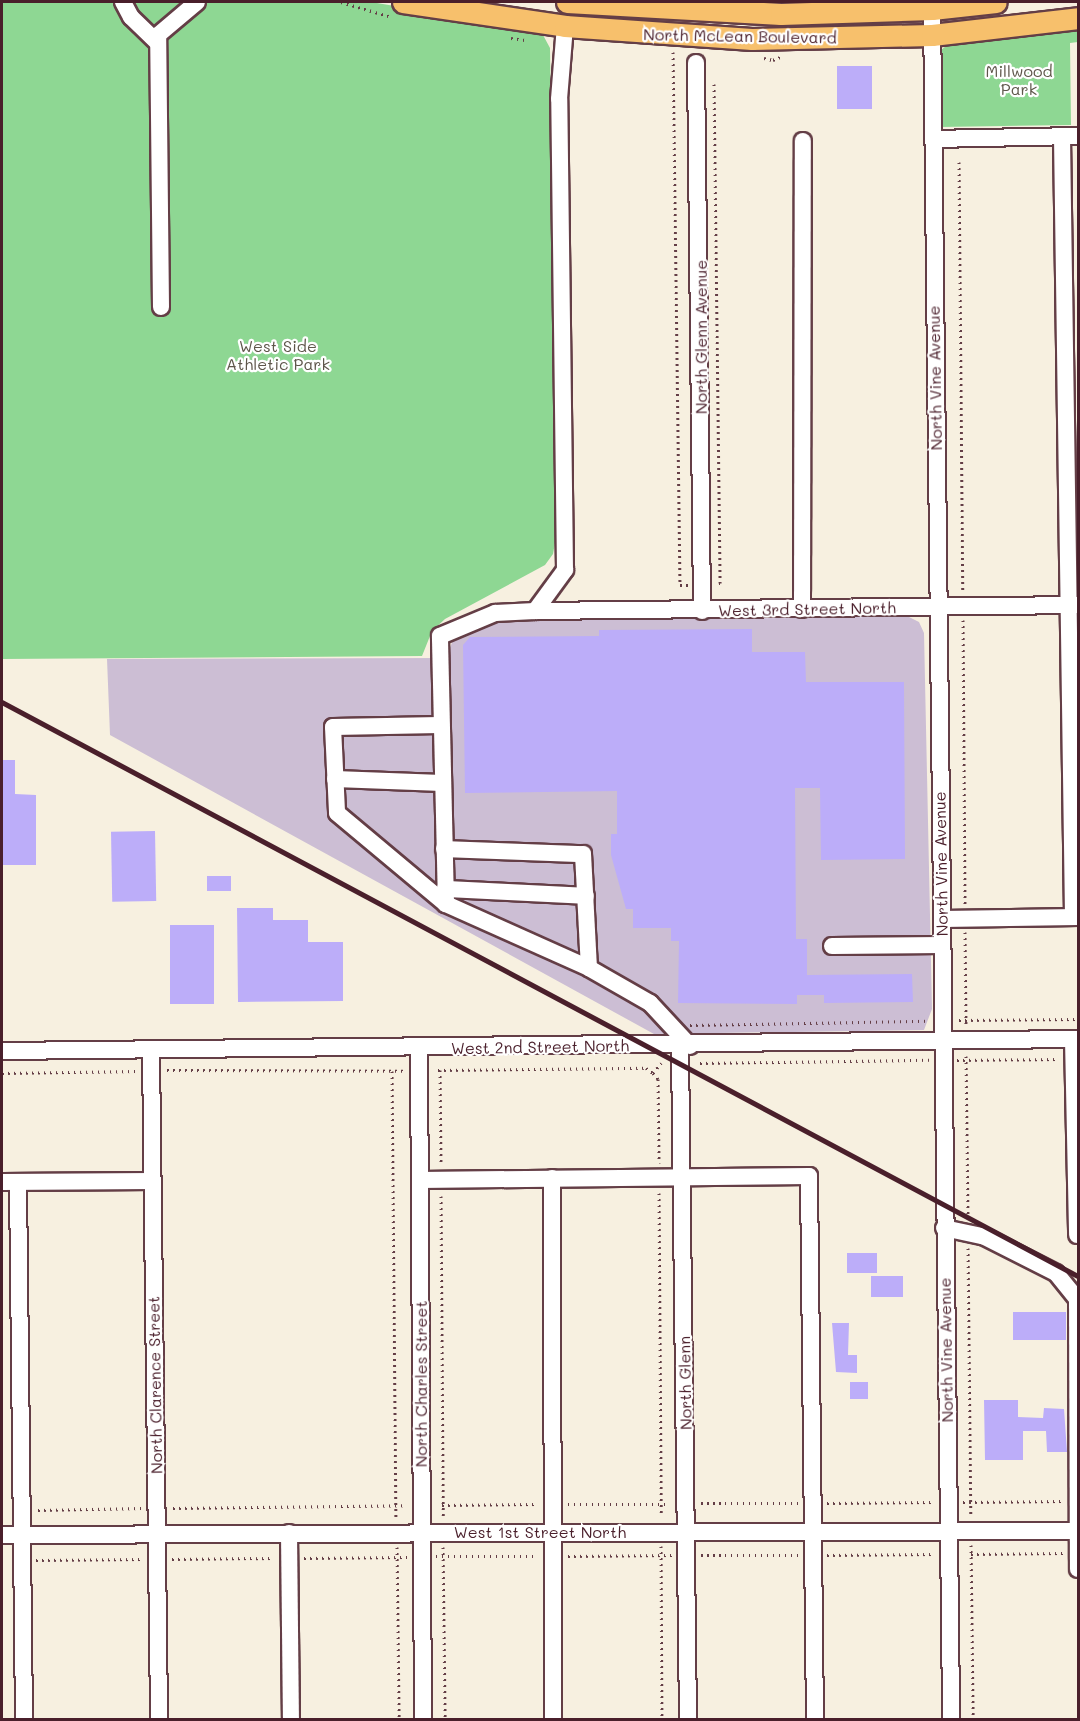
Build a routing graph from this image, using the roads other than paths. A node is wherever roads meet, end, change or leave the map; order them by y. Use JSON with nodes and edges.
{"nodes":[{"id":1,"x":123,"y":2,"type":"edge"},
{"id":2,"x":197,"y":2,"type":"edge"},
{"id":3,"x":403,"y":2,"type":"edge"},
{"id":4,"x":567,"y":2,"type":"edge"},
{"id":5,"x":996,"y":2,"type":"edge"},
{"id":6,"x":932,"y":9,"type":"junction"},
{"id":7,"x":1078,"y":18,"type":"edge"},
{"id":8,"x":565,"y":26,"type":"junction"},
{"id":9,"x":932,"y":35,"type":"junction"},
{"id":10,"x":158,"y":43,"type":"junction"},
{"id":11,"x":696,"y":63,"type":"dead end"},
{"id":12,"x":1070,"y":137,"type":"edge"},
{"id":13,"x":933,"y":139,"type":"junction"},
{"id":14,"x":803,"y":141,"type":"dead end"},
{"id":15,"x":161,"y":307,"type":"dead end"},
{"id":16,"x":1074,"y":605,"type":"edge"},
{"id":17,"x":938,"y":606,"type":"junction"},
{"id":18,"x":801,"y":609,"type":"junction"},
{"id":19,"x":535,"y":611,"type":"junction"},
{"id":20,"x":702,"y":611,"type":"junction"},
{"id":21,"x":440,"y":724,"type":"junction"},
{"id":22,"x":335,"y":779,"type":"junction"},
{"id":23,"x":442,"y":783,"type":"junction"},
{"id":24,"x":444,"y":849,"type":"junction"},
{"id":25,"x":586,"y":896,"type":"junction"},
{"id":26,"x":445,"y":897,"type":"junction"},
{"id":27,"x":1076,"y":917,"type":"edge"},
{"id":28,"x":942,"y":919,"type":"junction"},
{"id":29,"x":942,"y":945,"type":"junction"},
{"id":30,"x":832,"y":946,"type":"dead end"},
{"id":31,"x":589,"y":968,"type":"junction"},
{"id":32,"x":1076,"y":1039,"type":"edge"},
{"id":33,"x":943,"y":1041,"type":"junction"},
{"id":34,"x":685,"y":1047,"type":"junction"},
{"id":35,"x":419,"y":1049,"type":"junction"},
{"id":36,"x":2,"y":1051,"type":"edge"},
{"id":37,"x":151,"y":1051,"type":"junction"},
{"id":38,"x":682,"y":1177,"type":"junction"},
{"id":39,"x":552,"y":1178,"type":"junction"},
{"id":40,"x":420,"y":1180,"type":"junction"},
{"id":41,"x":153,"y":1181,"type":"junction"},
{"id":42,"x":10,"y":1182,"type":"edge"},
{"id":43,"x":944,"y":1228,"type":"junction"},
{"id":44,"x":1077,"y":1235,"type":"dead end"},
{"id":45,"x":1078,"y":1501,"type":"edge"},
{"id":46,"x":687,"y":1531,"type":"junction"},
{"id":47,"x":813,"y":1531,"type":"junction"},
{"id":48,"x":949,"y":1531,"type":"junction"},
{"id":49,"x":1078,"y":1531,"type":"edge"},
{"id":50,"x":422,"y":1532,"type":"junction"},
{"id":51,"x":553,"y":1532,"type":"junction"},
{"id":52,"x":289,"y":1533,"type":"junction"},
{"id":53,"x":157,"y":1534,"type":"junction"},
{"id":54,"x":2,"y":1535,"type":"edge"},
{"id":55,"x":22,"y":1535,"type":"junction"},
{"id":56,"x":1078,"y":1553,"type":"edge"},
{"id":57,"x":1078,"y":1569,"type":"edge"},
{"id":58,"x":24,"y":1719,"type":"edge"},
{"id":59,"x":159,"y":1719,"type":"edge"},
{"id":60,"x":291,"y":1719,"type":"edge"},
{"id":61,"x":423,"y":1719,"type":"edge"},
{"id":62,"x":553,"y":1719,"type":"edge"},
{"id":63,"x":688,"y":1719,"type":"edge"},
{"id":64,"x":815,"y":1719,"type":"edge"},
{"id":65,"x":951,"y":1719,"type":"edge"}],
"edges":[{"from":1,"to":10,"type":"street"},
{"from":2,"to":10,"type":"street"},
{"from":3,"to":8,"type":"main road","name":"North McLean Boulevard"},
{"from":4,"to":6,"type":"main road","name":"North McLean Boulevard"},
{"from":5,"to":6,"type":"main road","name":"North McLean Boulevard"},
{"from":6,"to":9,"type":"street","name":"North Vine Avenue"},
{"from":7,"to":9,"type":"main road","name":"North McLean Boulevard"},
{"from":8,"to":9,"type":"main road","name":"North McLean Boulevard"},
{"from":8,"to":19,"type":"street"},
{"from":9,"to":13,"type":"street","name":"North Vine Avenue"},
{"from":10,"to":15,"type":"street"},
{"from":11,"to":20,"type":"street","name":"North Glenn Avenue"},
{"from":12,"to":13,"type":"street"},
{"from":12,"to":16,"type":"street"},
{"from":13,"to":17,"type":"street","name":"North Vine Avenue"},
{"from":14,"to":18,"type":"street"},
{"from":16,"to":17,"type":"street","name":"West 3rd Street North"},
{"from":16,"to":27,"type":"street"},
{"from":17,"to":18,"type":"street","name":"West 3rd Street North"},
{"from":17,"to":28,"type":"street","name":"North Vine Avenue"},
{"from":18,"to":20,"type":"street","name":"West 3rd Street North"},
{"from":19,"to":20,"type":"street","name":"West 3rd Street North"},
{"from":19,"to":21,"type":"street","name":"West 3rd Street North"},
{"from":21,"to":22,"type":"street"},
{"from":21,"to":23,"type":"street"},
{"from":22,"to":23,"type":"street"},
{"from":22,"to":26,"type":"street"},
{"from":23,"to":24,"type":"street"},
{"from":24,"to":25,"type":"street"},
{"from":24,"to":26,"type":"street"},
{"from":25,"to":26,"type":"street"},
{"from":25,"to":31,"type":"street"},
{"from":26,"to":31,"type":"street"},
{"from":27,"to":28,"type":"street"},
{"from":28,"to":29,"type":"street","name":"North Vine Avenue"},
{"from":29,"to":30,"type":"street"},
{"from":29,"to":33,"type":"street","name":"North Vine Avenue"},
{"from":31,"to":34,"type":"street"},
{"from":32,"to":33,"type":"street","name":"West 2nd Street North"},
{"from":32,"to":44,"type":"street"},
{"from":33,"to":34,"type":"street","name":"West 2nd Street North"},
{"from":33,"to":43,"type":"street","name":"North Vine Avenue"},
{"from":34,"to":35,"type":"street","name":"West 2nd Street North"},
{"from":34,"to":38,"type":"street","name":"North Glenn"},
{"from":35,"to":37,"type":"street","name":"West 2nd Street North"},
{"from":35,"to":40,"type":"street","name":"North Charles Street"},
{"from":36,"to":37,"type":"street","name":"West 2nd Street North"},
{"from":37,"to":41,"type":"street","name":"North Clarence Street"},
{"from":38,"to":39,"type":"street"},
{"from":38,"to":46,"type":"street","name":"North Glenn"},
{"from":38,"to":47,"type":"street"},
{"from":39,"to":40,"type":"street"},
{"from":39,"to":51,"type":"street"},
{"from":40,"to":50,"type":"street","name":"North Charles Street"},
{"from":41,"to":42,"type":"street"},
{"from":41,"to":53,"type":"street","name":"North Clarence Street"},
{"from":42,"to":55,"type":"street"},
{"from":43,"to":45,"type":"street"},
{"from":43,"to":48,"type":"street","name":"North Vine Avenue"},
{"from":45,"to":49,"type":"street"},
{"from":46,"to":47,"type":"street","name":"West 1st Street North"},
{"from":46,"to":51,"type":"street","name":"West 1st Street North"},
{"from":46,"to":63,"type":"street","name":"North Glenn"},
{"from":47,"to":48,"type":"street","name":"West 1st Street North"},
{"from":47,"to":64,"type":"street"},
{"from":48,"to":49,"type":"street","name":"West 1st Street North"},
{"from":48,"to":65,"type":"street","name":"North Vine Avenue"},
{"from":49,"to":56,"type":"street"},
{"from":50,"to":51,"type":"street","name":"West 1st Street North"},
{"from":50,"to":52,"type":"street","name":"West 1st Street North"},
{"from":50,"to":61,"type":"street","name":"North Charles Street"},
{"from":51,"to":62,"type":"street"},
{"from":52,"to":53,"type":"street","name":"West 1st Street North"},
{"from":52,"to":60,"type":"street"},
{"from":53,"to":55,"type":"street","name":"West 1st Street North"},
{"from":53,"to":59,"type":"street","name":"North Clarence Street"},
{"from":54,"to":55,"type":"street","name":"West 1st Street North"},
{"from":55,"to":58,"type":"street"},
{"from":56,"to":57,"type":"street"}]}
